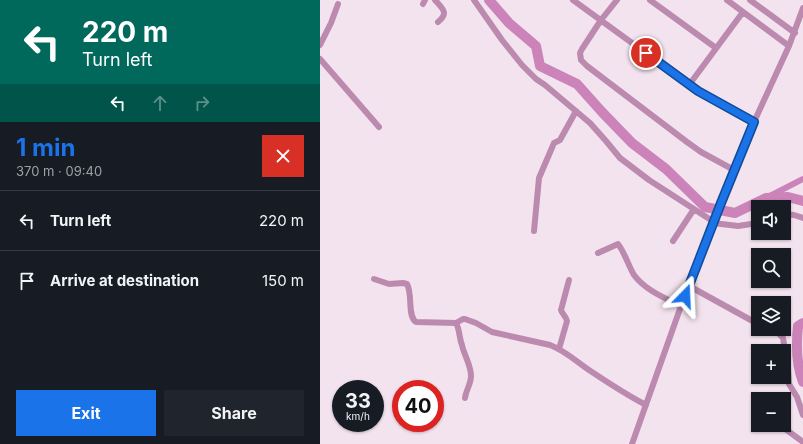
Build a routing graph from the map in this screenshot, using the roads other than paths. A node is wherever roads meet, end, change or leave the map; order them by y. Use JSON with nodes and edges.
{"nodes":[{"id":1,"x":435,"y":0,"type":"edge"},
{"id":2,"x":474,"y":0,"type":"edge"},
{"id":3,"x":573,"y":0,"type":"edge"},
{"id":4,"x":617,"y":0,"type":"edge"},
{"id":5,"x":650,"y":0,"type":"edge"},
{"id":6,"x":727,"y":0,"type":"edge"},
{"id":7,"x":750,"y":0,"type":"edge"},
{"id":8,"x":338,"y":4,"type":"dead end"},
{"id":9,"x":803,"y":8,"type":"edge"},
{"id":10,"x":743,"y":12,"type":"junction"},
{"id":11,"x":601,"y":20,"type":"junction"},
{"id":12,"x":438,"y":22,"type":"dead end"},
{"id":13,"x":795,"y":33,"type":"junction"},
{"id":14,"x":320,"y":45,"type":"edge"},
{"id":15,"x":789,"y":46,"type":"junction"},
{"id":16,"x":716,"y":48,"type":"junction"},
{"id":17,"x":320,"y":59,"type":"edge"},
{"id":18,"x":689,"y":85,"type":"junction"},
{"id":19,"x":576,"y":112,"type":"junction"},
{"id":20,"x":754,"y":122,"type":"junction"},
{"id":21,"x":379,"y":127,"type":"dead end"},
{"id":22,"x":734,"y":170,"type":"junction"},
{"id":23,"x":694,"y":209,"type":"junction"},
{"id":24,"x":791,"y":215,"type":"edge"},
{"id":25,"x":803,"y":218,"type":"edge"},
{"id":26,"x":714,"y":221,"type":"junction"},
{"id":27,"x":751,"y":224,"type":"edge"},
{"id":28,"x":534,"y":232,"type":"dead end"},
{"id":29,"x":673,"y":241,"type":"dead end"},
{"id":30,"x":598,"y":253,"type":"dead end"},
{"id":31,"x":374,"y":279,"type":"dead end"},
{"id":32,"x":569,"y":280,"type":"dead end"},
{"id":33,"x":689,"y":286,"type":"junction"},
{"id":34,"x":681,"y":306,"type":"junction"},
{"id":35,"x":751,"y":320,"type":"edge"},
{"id":36,"x":456,"y":323,"type":"junction"},
{"id":37,"x":781,"y":336,"type":"edge"},
{"id":38,"x":559,"y":349,"type":"junction"},
{"id":39,"x":465,"y":398,"type":"dead end"},
{"id":40,"x":646,"y":405,"type":"junction"},
{"id":41,"x":803,"y":415,"type":"edge"},
{"id":42,"x":789,"y":432,"type":"edge"},
{"id":43,"x":803,"y":442,"type":"edge"},
{"id":44,"x":632,"y":444,"type":"edge"}],
"edges":[{"from":1,"to":12,"type":"street"},
{"from":2,"to":19,"type":"street"},
{"from":3,"to":11,"type":"street"},
{"from":4,"to":11,"type":"street"},
{"from":5,"to":16,"type":"street"},
{"from":6,"to":10,"type":"street"},
{"from":7,"to":13,"type":"street"},
{"from":8,"to":14,"type":"street"},
{"from":9,"to":13,"type":"street"},
{"from":10,"to":15,"type":"street"},
{"from":10,"to":16,"type":"street"},
{"from":11,"to":18,"type":"street"},
{"from":11,"to":22,"type":"street"},
{"from":13,"to":15,"type":"street"},
{"from":15,"to":20,"type":"street"},
{"from":16,"to":18,"type":"street"},
{"from":17,"to":21,"type":"street"},
{"from":18,"to":20,"type":"street"},
{"from":19,"to":23,"type":"street"},
{"from":19,"to":28,"type":"street"},
{"from":20,"to":22,"type":"street"},
{"from":22,"to":26,"type":"street"},
{"from":23,"to":26,"type":"street"},
{"from":23,"to":29,"type":"street"},
{"from":24,"to":25,"type":"street"},
{"from":26,"to":27,"type":"street"},
{"from":26,"to":33,"type":"street"},
{"from":30,"to":34,"type":"street"},
{"from":31,"to":36,"type":"street"},
{"from":32,"to":38,"type":"street"},
{"from":33,"to":34,"type":"street"},
{"from":33,"to":35,"type":"street"},
{"from":34,"to":40,"type":"street"},
{"from":36,"to":38,"type":"street"},
{"from":36,"to":39,"type":"street"},
{"from":37,"to":41,"type":"street"},
{"from":38,"to":40,"type":"street"},
{"from":40,"to":44,"type":"street"},
{"from":42,"to":43,"type":"street"}]}
